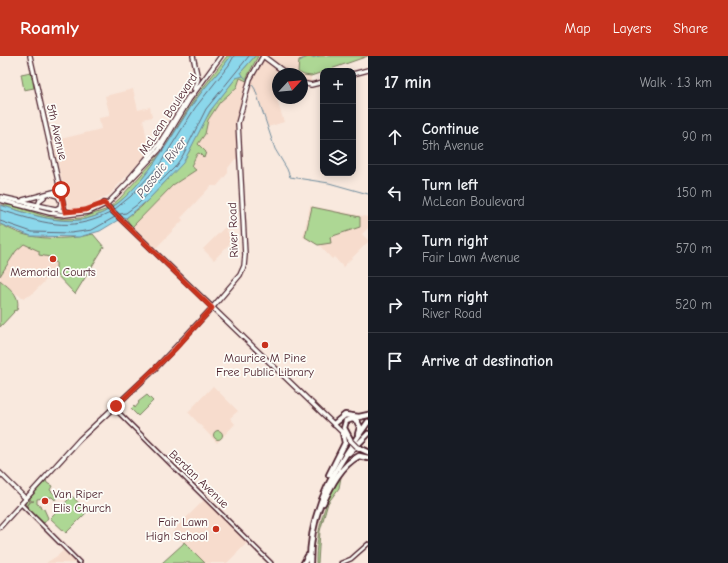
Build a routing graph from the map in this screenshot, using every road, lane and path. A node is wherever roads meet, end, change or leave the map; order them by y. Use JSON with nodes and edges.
{"nodes":[{"id":1,"x":30,"y":56,"type":"edge"},
{"id":2,"x":193,"y":56,"type":"edge"},
{"id":3,"x":221,"y":56,"type":"edge"},
{"id":4,"x":263,"y":56,"type":"edge"},
{"id":5,"x":279,"y":68,"type":"edge"},
{"id":6,"x":368,"y":70,"type":"edge"},
{"id":7,"x":210,"y":71,"type":"junction"},
{"id":8,"x":356,"y":73,"type":"edge"},
{"id":9,"x":197,"y":74,"type":"junction"},
{"id":10,"x":320,"y":83,"type":"edge"},
{"id":11,"x":308,"y":85,"type":"edge"},
{"id":12,"x":58,"y":179,"type":"junction"},
{"id":13,"x":61,"y":190,"type":"junction"},
{"id":14,"x":48,"y":194,"type":"junction"},
{"id":15,"x":0,"y":199,"type":"edge"},
{"id":16,"x":21,"y":201,"type":"junction"},
{"id":17,"x":105,"y":205,"type":"junction"},
{"id":18,"x":37,"y":207,"type":"junction"},
{"id":19,"x":54,"y":210,"type":"junction"},
{"id":20,"x":65,"y":212,"type":"junction"},
{"id":21,"x":212,"y":308,"type":"junction"},
{"id":22,"x":114,"y":408,"type":"junction"},
{"id":23,"x":368,"y":415,"type":"edge"},
{"id":24,"x":368,"y":422,"type":"edge"},
{"id":25,"x":334,"y":424,"type":"junction"},
{"id":26,"x":368,"y":426,"type":"edge"},
{"id":27,"x":343,"y":433,"type":"junction"},
{"id":28,"x":368,"y":434,"type":"edge"},
{"id":29,"x":351,"y":441,"type":"junction"},
{"id":30,"x":357,"y":447,"type":"junction"},
{"id":31,"x":348,"y":452,"type":"junction"},
{"id":32,"x":368,"y":452,"type":"edge"},
{"id":33,"x":368,"y":458,"type":"edge"},
{"id":34,"x":0,"y":473,"type":"edge"},
{"id":35,"x":26,"y":499,"type":"junction"},
{"id":36,"x":321,"y":503,"type":"junction"},
{"id":37,"x":20,"y":504,"type":"junction"},
{"id":38,"x":0,"y":527,"type":"edge"},
{"id":39,"x":311,"y":540,"type":"junction"},
{"id":40,"x":368,"y":544,"type":"edge"},
{"id":41,"x":80,"y":563,"type":"edge"},
{"id":42,"x":271,"y":563,"type":"edge"},
{"id":43,"x":304,"y":563,"type":"edge"},
{"id":44,"x":311,"y":563,"type":"edge"},
{"id":45,"x":341,"y":563,"type":"edge"}],
"edges":[{"from":1,"to":12,"type":"main road","name":"5th Avenue"},
{"from":2,"to":9,"type":"main road"},
{"from":3,"to":7,"type":"main road","name":"McLean Boulevard"},
{"from":4,"to":5,"type":"main road"},
{"from":4,"to":21,"type":"main road","name":"River Road"},
{"from":6,"to":8,"type":"main road"},
{"from":7,"to":9,"type":"main road"},
{"from":7,"to":17,"type":"main road","name":"McLean Boulevard"},
{"from":9,"to":17,"type":"main road","name":"McLean Boulevard"},
{"from":10,"to":11,"type":"main road"},
{"from":12,"to":13,"type":"main road","name":"5th Avenue"},
{"from":12,"to":14,"type":"main road"},
{"from":13,"to":14,"type":"main road"},
{"from":13,"to":20,"type":"main road","name":"5th Avenue"},
{"from":14,"to":16,"type":"main road"},
{"from":14,"to":18,"type":"main road"},
{"from":14,"to":19,"type":"main road"},
{"from":15,"to":16,"type":"main road","name":"McLean Boulevard"},
{"from":15,"to":18,"type":"main road","name":"McLean Boulevard"},
{"from":16,"to":18,"type":"main road","name":"McLean Boulevard"},
{"from":17,"to":18,"type":"main road","name":"McLean Boulevard"},
{"from":17,"to":20,"type":"main road","name":"McLean Boulevard"},
{"from":17,"to":21,"type":"main road"},
{"from":18,"to":19,"type":"main road","name":"McLean Boulevard"},
{"from":19,"to":20,"type":"main road","name":"McLean Boulevard"},
{"from":21,"to":22,"type":"main road","name":"River Road"},
{"from":21,"to":25,"type":"main road"},
{"from":22,"to":35,"type":"main road","name":"River Road"},
{"from":22,"to":42,"type":"street","name":"Berdan Avenue"},
{"from":23,"to":25,"type":"highway"},
{"from":24,"to":31,"type":"highway"},
{"from":25,"to":27,"type":"main road"},
{"from":26,"to":31,"type":"highway"},
{"from":27,"to":29,"type":"main road"},
{"from":27,"to":36,"type":"highway"},
{"from":28,"to":31,"type":"highway"},
{"from":29,"to":30,"type":"main road","bridge":true},
{"from":29,"to":31,"type":"highway"},
{"from":30,"to":32,"type":"highway"},
{"from":30,"to":33,"type":"main road"},
{"from":31,"to":36,"type":"highway"},
{"from":33,"to":36,"type":"highway"},
{"from":34,"to":35,"type":"main road"},
{"from":35,"to":37,"type":"main road","name":"River Road"},
{"from":36,"to":39,"type":"highway"},
{"from":36,"to":44,"type":"highway"},
{"from":37,"to":38,"type":"main road","name":"River Road"},
{"from":37,"to":41,"type":"street"},
{"from":39,"to":43,"type":"highway"},
{"from":39,"to":44,"type":"highway"},
{"from":40,"to":45,"type":"street"}]}
